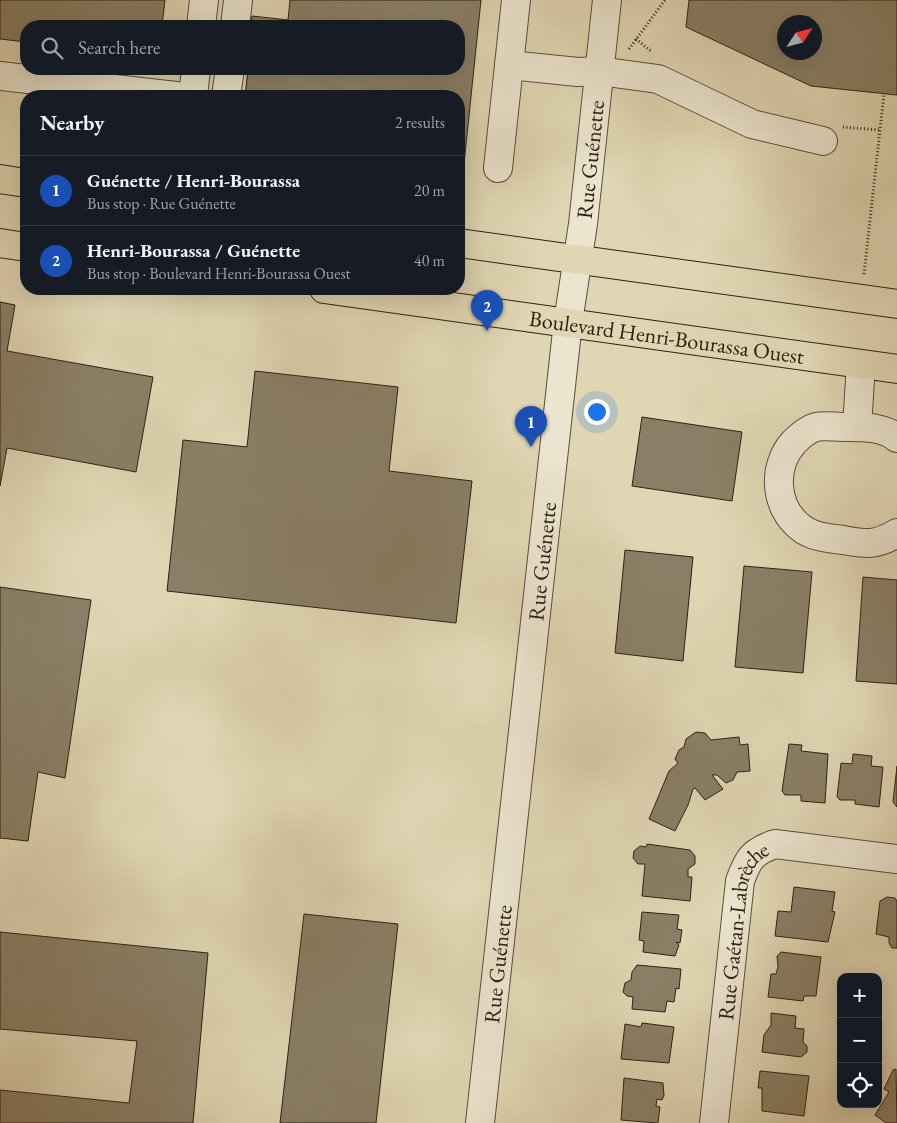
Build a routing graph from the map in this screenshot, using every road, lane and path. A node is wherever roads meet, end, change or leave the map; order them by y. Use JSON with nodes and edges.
{"nodes":[{"id":1,"x":204,"y":0,"type":"edge"},
{"id":2,"x":238,"y":0,"type":"edge"},
{"id":3,"x":516,"y":0,"type":"edge"},
{"id":4,"x":607,"y":0,"type":"edge"},
{"id":5,"x":665,"y":0,"type":"edge"},
{"id":6,"x":202,"y":20,"type":"edge"},
{"id":7,"x":235,"y":20,"type":"edge"},
{"id":8,"x":625,"y":54,"type":"dead end"},
{"id":9,"x":509,"y":65,"type":"junction"},
{"id":10,"x":599,"y":71,"type":"junction"},
{"id":11,"x":195,"y":75,"type":"edge"},
{"id":12,"x":229,"y":75,"type":"edge"},
{"id":13,"x":0,"y":76,"type":"edge"},
{"id":14,"x":123,"y":90,"type":"edge"},
{"id":15,"x":194,"y":90,"type":"edge"},
{"id":16,"x":227,"y":90,"type":"edge"},
{"id":17,"x":884,"y":94,"type":"dead end"},
{"id":18,"x":823,"y":141,"type":"dead end"},
{"id":19,"x":498,"y":168,"type":"dead end"},
{"id":20,"x":0,"y":179,"type":"edge"},
{"id":21,"x":20,"y":181,"type":"edge"},
{"id":22,"x":0,"y":244,"type":"edge"},
{"id":23,"x":465,"y":244,"type":"edge"},
{"id":24,"x":20,"y":246,"type":"edge"},
{"id":25,"x":577,"y":259,"type":"junction"},
{"id":26,"x":863,"y":280,"type":"dead end"},
{"id":27,"x":368,"y":295,"type":"edge"},
{"id":28,"x":897,"y":304,"type":"edge"},
{"id":29,"x":568,"y":322,"type":"junction"},
{"id":30,"x":861,"y":364,"type":"junction"},
{"id":31,"x":897,"y":369,"type":"edge"},
{"id":32,"x":857,"y":427,"type":"junction"},
{"id":33,"x":897,"y":438,"type":"edge"},
{"id":34,"x":897,"y":533,"type":"edge"},
{"id":35,"x":897,"y":859,"type":"edge"},
{"id":36,"x":480,"y":1123,"type":"edge"},
{"id":37,"x":714,"y":1123,"type":"edge"}],
"edges":[{"from":1,"to":6,"type":"street"},
{"from":2,"to":7,"type":"street"},
{"from":3,"to":9,"type":"street"},
{"from":4,"to":10,"type":"street","name":"Rue Guénette"},
{"from":5,"to":8,"type":"path"},
{"from":9,"to":10,"type":"street"},
{"from":9,"to":19,"type":"street"},
{"from":10,"to":18,"type":"street"},
{"from":10,"to":25,"type":"street","name":"Rue Guénette"},
{"from":11,"to":15,"type":"street"},
{"from":12,"to":16,"type":"street"},
{"from":13,"to":14,"type":"street"},
{"from":17,"to":26,"type":"path"},
{"from":20,"to":21,"type":"main road"},
{"from":22,"to":24,"type":"main road"},
{"from":23,"to":25,"type":"main road"},
{"from":25,"to":28,"type":"main road"},
{"from":25,"to":29,"type":"street","name":"Rue Guénette"},
{"from":27,"to":29,"type":"main road","name":"Boulevard Henri-Bourassa Ouest"},
{"from":29,"to":30,"type":"main road","name":"Boulevard Henri-Bourassa Ouest"},
{"from":29,"to":36,"type":"street","name":"Rue Guénette"},
{"from":30,"to":31,"type":"main road","name":"Boulevard Henri-Bourassa Ouest"},
{"from":30,"to":32,"type":"street"},
{"from":32,"to":33,"type":"street"},
{"from":32,"to":34,"type":"street"},
{"from":35,"to":37,"type":"street","name":"Rue Gaétan-Labrèche"}]}
